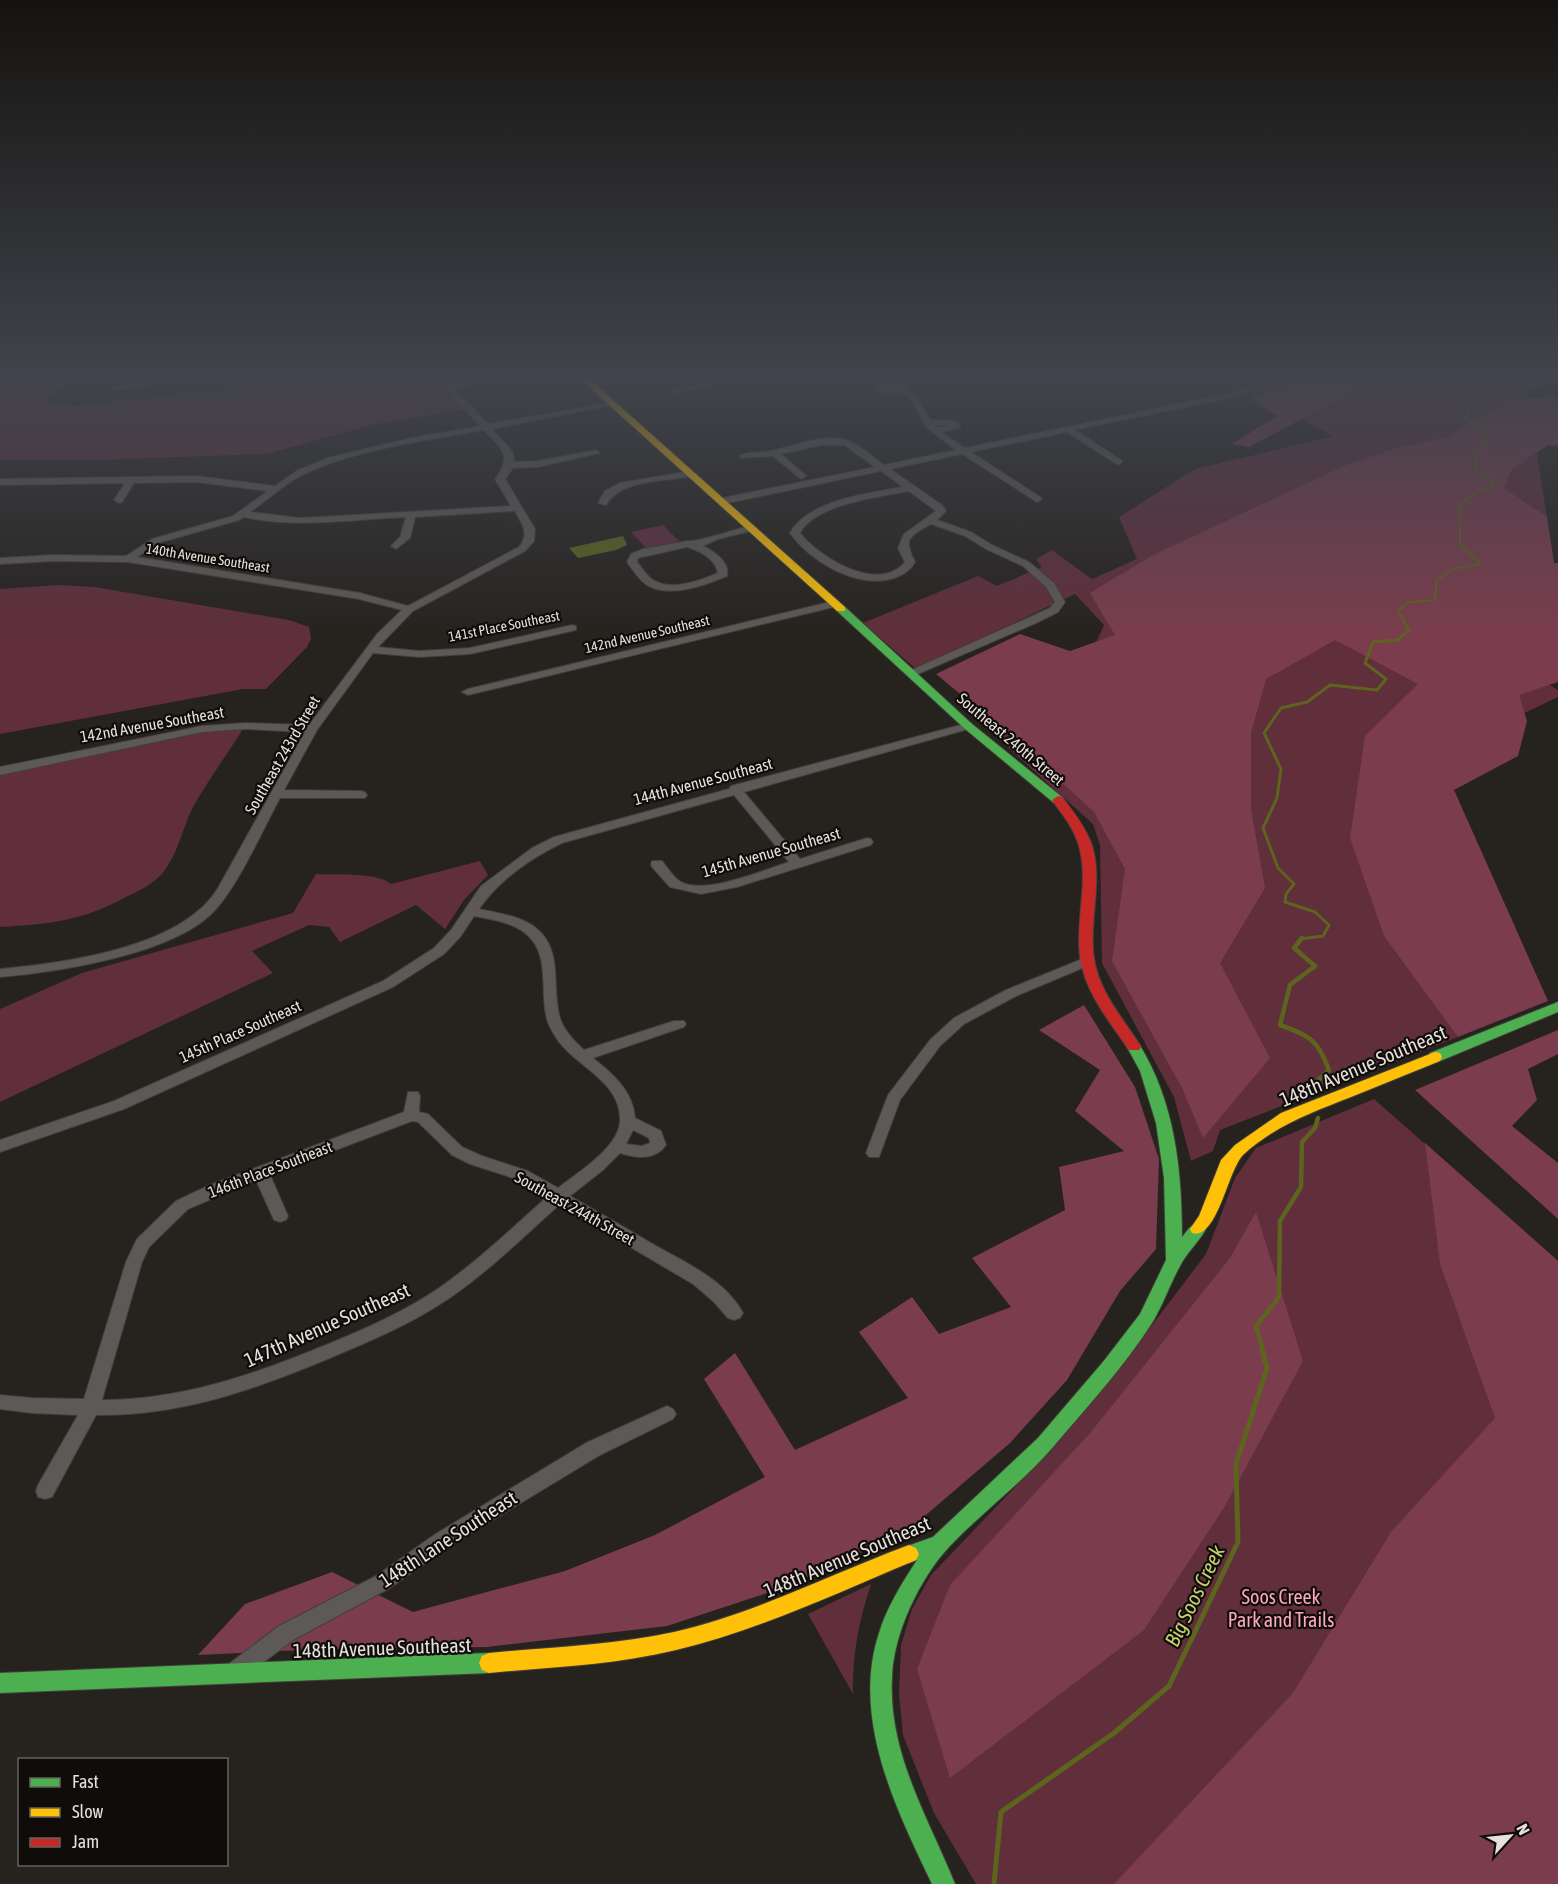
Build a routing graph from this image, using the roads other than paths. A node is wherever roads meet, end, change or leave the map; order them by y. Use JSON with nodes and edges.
{"nodes":[{"id":1,"x":324,"y":463,"type":"edge"},
{"id":2,"x":544,"y":463,"type":"edge"},
{"id":3,"x":679,"y":463,"type":"edge"},
{"id":4,"x":786,"y":463,"type":"edge"},
{"id":5,"x":874,"y":463,"type":"edge"},
{"id":6,"x":898,"y":463,"type":"edge"},
{"id":7,"x":980,"y":463,"type":"edge"},
{"id":8,"x":510,"y":465,"type":"joint"},
{"id":9,"x":879,"y":467,"type":"junction"},
{"id":10,"x":691,"y":474,"type":"junction"},
{"id":11,"x":801,"y":476,"type":"dead end"},
{"id":12,"x":130,"y":480,"type":"junction"},
{"id":13,"x":0,"y":482,"type":"edge"},
{"id":14,"x":910,"y":488,"type":"junction"},
{"id":15,"x":275,"y":489,"type":"junction"},
{"id":16,"x":1036,"y":499,"type":"dead end"},
{"id":17,"x":119,"y":500,"type":"dead end"},
{"id":18,"x":723,"y":501,"type":"junction"},
{"id":19,"x":603,"y":503,"type":"dead end"},
{"id":20,"x":516,"y":508,"type":"junction"},
{"id":21,"x":244,"y":514,"type":"junction"},
{"id":22,"x":411,"y":516,"type":"junction"},
{"id":23,"x":930,"y":521,"type":"junction"},
{"id":24,"x":752,"y":528,"type":"junction"},
{"id":25,"x":697,"y":545,"type":"junction"},
{"id":26,"x":396,"y":546,"type":"dead end"},
{"id":27,"x":128,"y":559,"type":"junction"},
{"id":28,"x":0,"y":561,"type":"edge"},
{"id":29,"x":834,"y":604,"type":"junction"},
{"id":30,"x":409,"y":609,"type":"junction"},
{"id":31,"x":572,"y":628,"type":"dead end"},
{"id":32,"x":370,"y":650,"type":"junction"},
{"id":33,"x":911,"y":675,"type":"junction"},
{"id":34,"x":468,"y":692,"type":"dead end"},
{"id":35,"x":968,"y":726,"type":"junction"},
{"id":36,"x":312,"y":729,"type":"junction"},
{"id":37,"x":0,"y":771,"type":"edge"},
{"id":38,"x":735,"y":789,"type":"junction"},
{"id":39,"x":277,"y":794,"type":"junction"},
{"id":40,"x":360,"y":795,"type":"dead end"},
{"id":41,"x":867,"y":842,"type":"dead end"},
{"id":42,"x":797,"y":863,"type":"junction"},
{"id":43,"x":657,"y":864,"type":"dead end"},
{"id":44,"x":470,"y":911,"type":"junction"},
{"id":45,"x":1087,"y":961,"type":"junction"},
{"id":46,"x":0,"y":973,"type":"edge"},
{"id":47,"x":1558,"y":1007,"type":"edge"},
{"id":48,"x":679,"y":1024,"type":"dead end"},
{"id":49,"x":582,"y":1056,"type":"junction"},
{"id":50,"x":413,"y":1096,"type":"dead end"},
{"id":51,"x":411,"y":1115,"type":"junction"},
{"id":52,"x":628,"y":1121,"type":"junction"},
{"id":53,"x":0,"y":1146,"type":"edge"},
{"id":54,"x":616,"y":1146,"type":"junction"},
{"id":55,"x":873,"y":1153,"type":"dead end"},
{"id":56,"x":261,"y":1172,"type":"junction"},
{"id":57,"x":559,"y":1196,"type":"junction"},
{"id":58,"x":280,"y":1216,"type":"dead end"},
{"id":59,"x":1174,"y":1260,"type":"junction"},
{"id":60,"x":734,"y":1313,"type":"dead end"},
{"id":61,"x":0,"y":1402,"type":"edge"},
{"id":62,"x":91,"y":1407,"type":"junction"},
{"id":63,"x":668,"y":1414,"type":"dead end"},
{"id":64,"x":45,"y":1491,"type":"dead end"},
{"id":65,"x":940,"y":1542,"type":"junction"},
{"id":66,"x":233,"y":1673,"type":"junction"},
{"id":67,"x":0,"y":1683,"type":"edge"},
{"id":68,"x":944,"y":1884,"type":"edge"}],
"edges":[{"from":1,"to":15,"type":"street"},
{"from":2,"to":8,"type":"street"},
{"from":3,"to":10,"type":"main road","name":"Southeast 240th Street"},
{"from":4,"to":11,"type":"street"},
{"from":5,"to":9,"type":"street"},
{"from":6,"to":9,"type":"street"},
{"from":7,"to":16,"type":"street"},
{"from":8,"to":20,"type":"street"},
{"from":9,"to":14,"type":"street"},
{"from":9,"to":18,"type":"street"},
{"from":10,"to":18,"type":"main road","name":"Southeast 240th Street"},
{"from":10,"to":19,"type":"street"},
{"from":12,"to":13,"type":"street"},
{"from":12,"to":15,"type":"street"},
{"from":12,"to":17,"type":"street"},
{"from":14,"to":23,"type":"street"},
{"from":14,"to":23,"type":"street"},
{"from":15,"to":21,"type":"street"},
{"from":18,"to":24,"type":"main road","name":"Southeast 240th Street"},
{"from":20,"to":22,"type":"street"},
{"from":20,"to":30,"type":"street","name":"Southeast 243rd Street"},
{"from":21,"to":22,"type":"street"},
{"from":21,"to":27,"type":"street"},
{"from":22,"to":26,"type":"street"},
{"from":23,"to":33,"type":"street"},
{"from":24,"to":25,"type":"street"},
{"from":24,"to":29,"type":"main road","name":"Southeast 240th Street"},
{"from":25,"to":25,"type":"street"},
{"from":27,"to":28,"type":"street","name":"140th Avenue Southeast"},
{"from":27,"to":30,"type":"street","name":"140th Avenue Southeast"},
{"from":29,"to":33,"type":"main road","name":"Southeast 240th Street"},
{"from":29,"to":34,"type":"street","name":"142nd Avenue Southeast"},
{"from":30,"to":32,"type":"street","name":"Southeast 243rd Street"},
{"from":31,"to":32,"type":"street","name":"141st Place Southeast"},
{"from":32,"to":36,"type":"street","name":"Southeast 243rd Street"},
{"from":33,"to":35,"type":"main road","name":"Southeast 240th Street"},
{"from":35,"to":38,"type":"street","name":"144th Avenue Southeast"},
{"from":35,"to":45,"type":"main road","name":"Southeast 240th Street"},
{"from":36,"to":37,"type":"street","name":"142nd Avenue Southeast"},
{"from":36,"to":39,"type":"street","name":"Southeast 243rd Street"},
{"from":38,"to":42,"type":"street"},
{"from":38,"to":44,"type":"street","name":"144th Avenue Southeast"},
{"from":39,"to":40,"type":"street"},
{"from":39,"to":46,"type":"street","name":"Southeast 243rd Street"},
{"from":41,"to":42,"type":"street","name":"145th Avenue Southeast"},
{"from":42,"to":43,"type":"street","name":"145th Avenue Southeast"},
{"from":44,"to":49,"type":"street"},
{"from":44,"to":53,"type":"street","name":"145th Place Southeast"},
{"from":45,"to":55,"type":"street"},
{"from":45,"to":59,"type":"main road","name":"Southeast 240th Street"},
{"from":47,"to":59,"type":"main road","name":"148th Avenue Southeast"},
{"from":48,"to":49,"type":"street"},
{"from":49,"to":52,"type":"street"},
{"from":50,"to":51,"type":"street"},
{"from":51,"to":56,"type":"street","name":"146th Place Southeast"},
{"from":51,"to":57,"type":"street","name":"Southeast 244th Street"},
{"from":52,"to":54,"type":"street","name":"147th Avenue Southeast"},
{"from":52,"to":54,"type":"street"},
{"from":54,"to":57,"type":"street","name":"147th Avenue Southeast"},
{"from":56,"to":58,"type":"street"},
{"from":56,"to":62,"type":"street","name":"146th Place Southeast"},
{"from":57,"to":60,"type":"street","name":"Southeast 244th Street"},
{"from":57,"to":62,"type":"street","name":"147th Avenue Southeast"},
{"from":59,"to":65,"type":"main road","name":"148th Avenue Southeast"},
{"from":61,"to":62,"type":"street","name":"147th Avenue Southeast"},
{"from":62,"to":64,"type":"street","name":"146th Place Southeast"},
{"from":63,"to":66,"type":"street","name":"148th Lane Southeast"},
{"from":65,"to":66,"type":"main road","name":"148th Avenue Southeast"},
{"from":65,"to":68,"type":"main road"},
{"from":66,"to":67,"type":"main road","name":"148th Avenue Southeast"}]}
